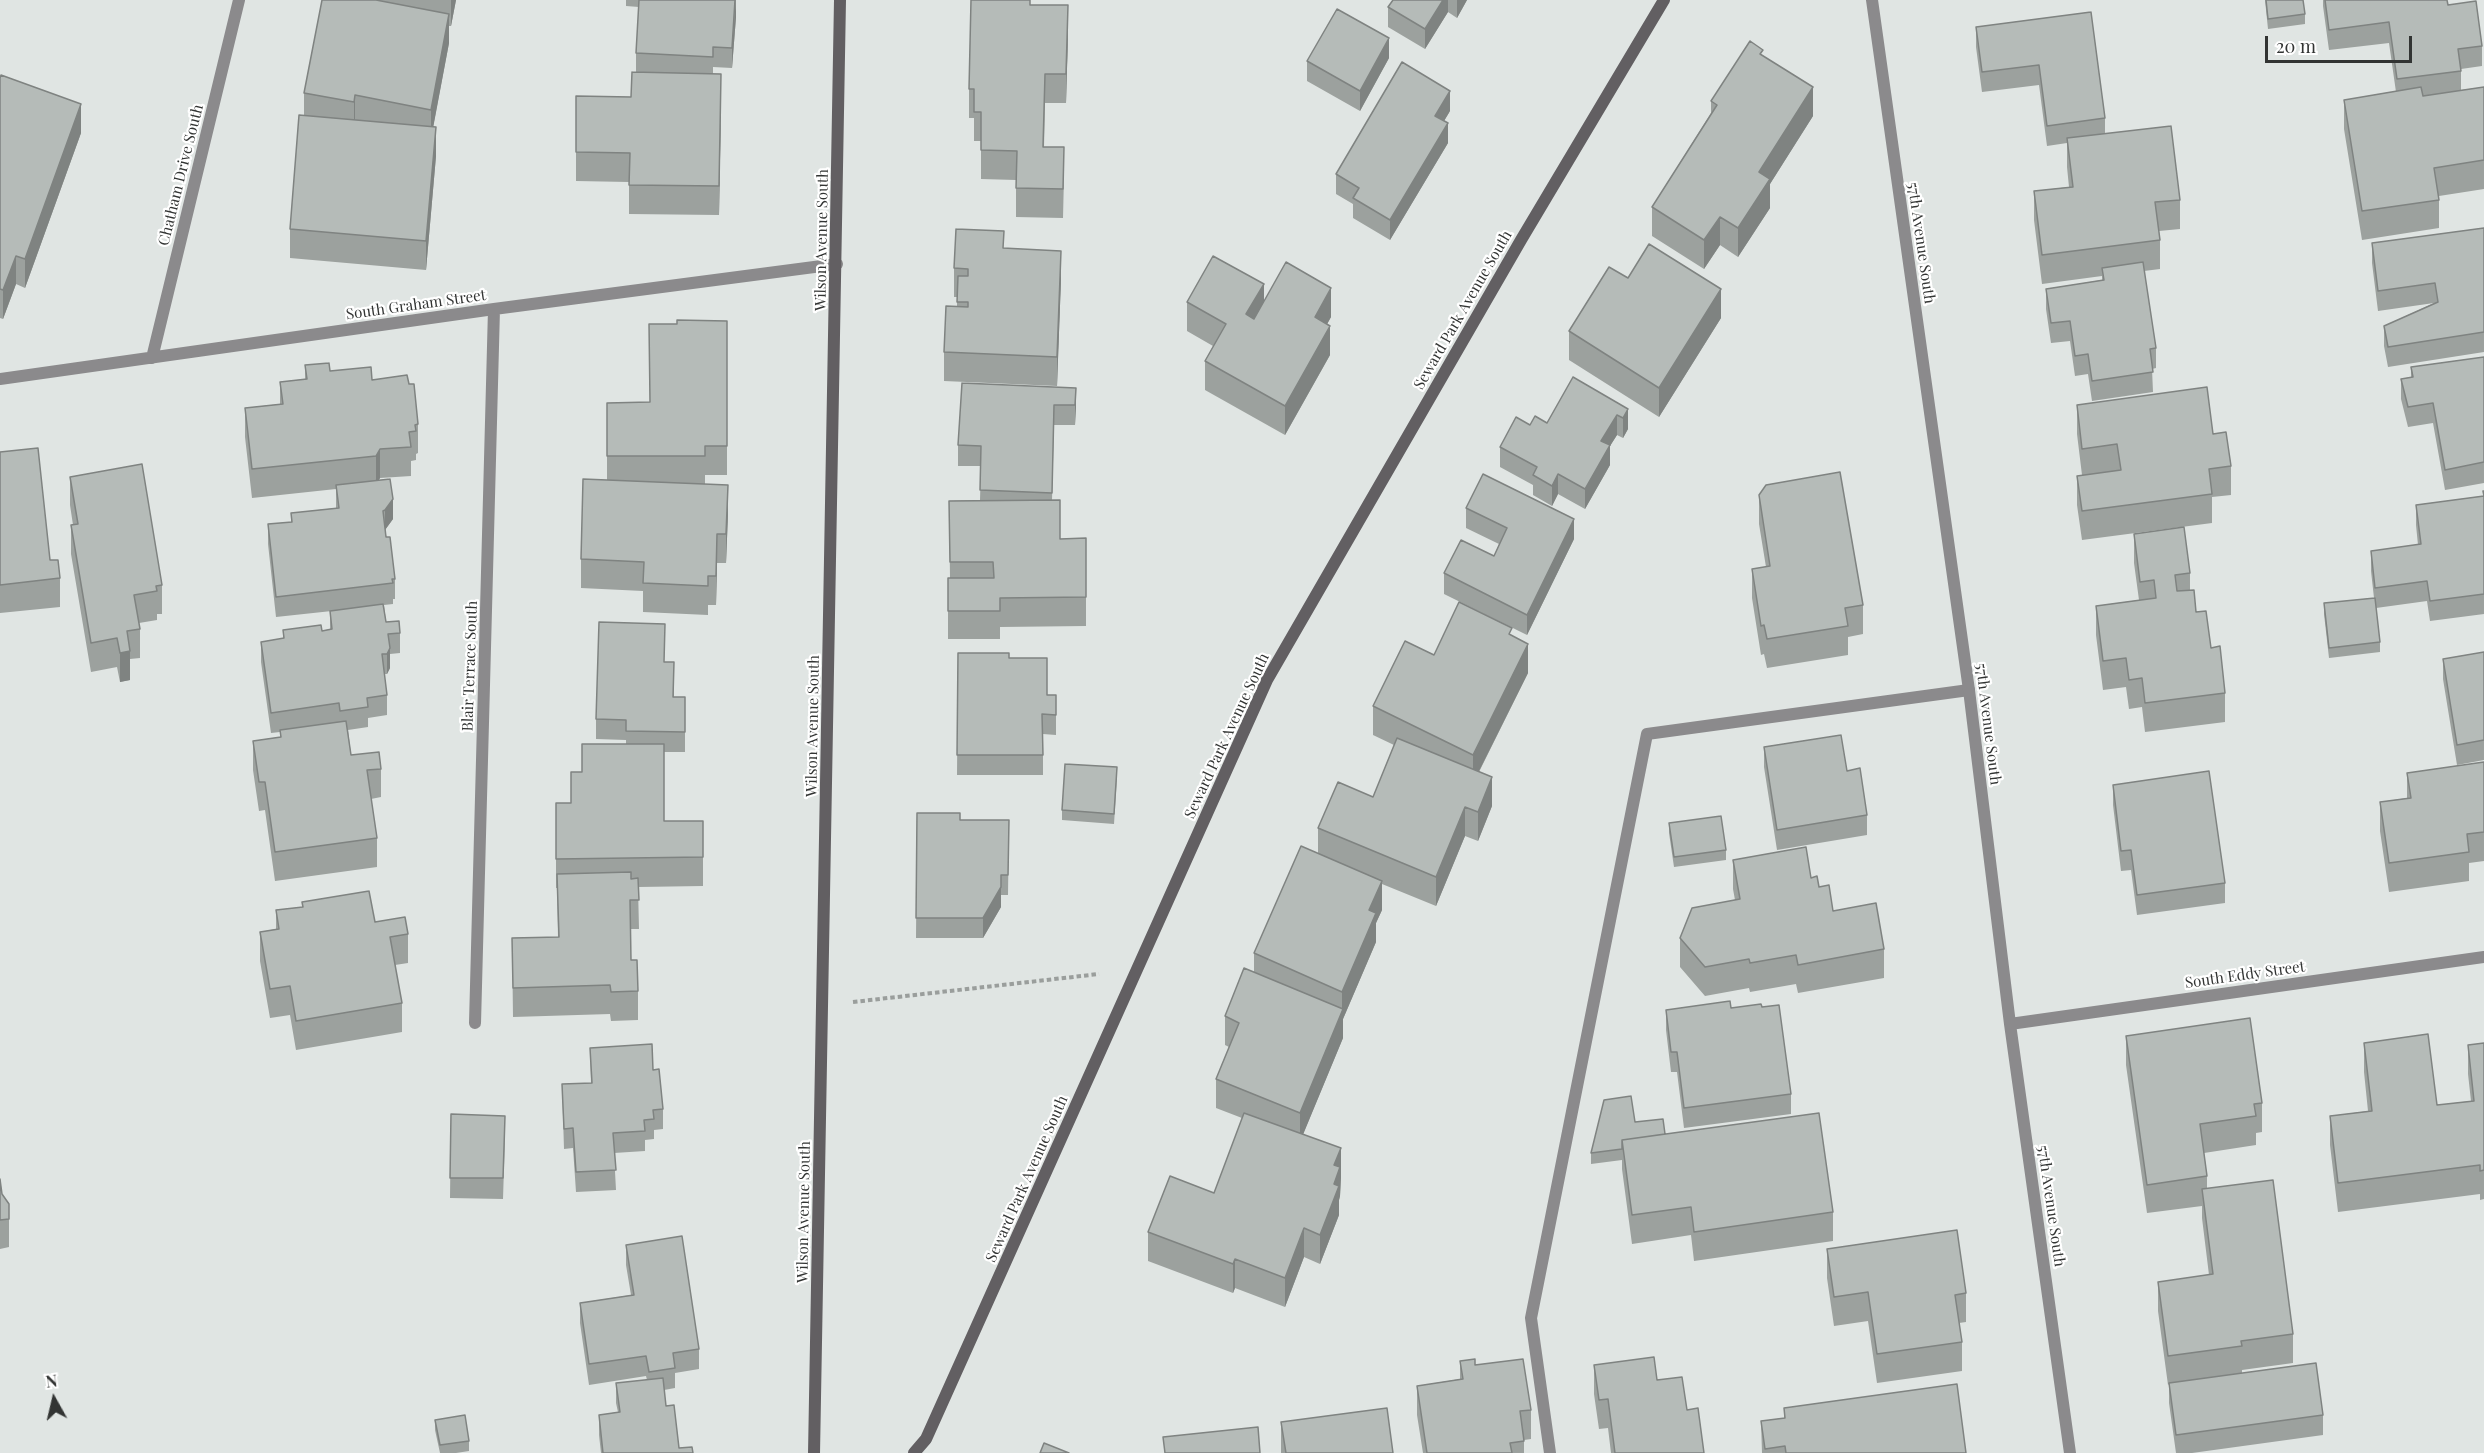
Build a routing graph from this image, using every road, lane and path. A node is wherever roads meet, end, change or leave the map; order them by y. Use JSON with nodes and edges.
{"nodes":[{"id":1,"x":239,"y":0,"type":"edge"},
{"id":2,"x":840,"y":0,"type":"edge"},
{"id":3,"x":1664,"y":0,"type":"edge"},
{"id":4,"x":1872,"y":0,"type":"edge"},
{"id":5,"x":837,"y":264,"type":"junction"},
{"id":6,"x":494,"y":309,"type":"junction"},
{"id":7,"x":152,"y":358,"type":"junction"},
{"id":8,"x":0,"y":379,"type":"edge"},
{"id":9,"x":1969,"y":690,"type":"junction"},
{"id":10,"x":2484,"y":957,"type":"edge"},
{"id":11,"x":1137,"y":969,"type":"junction"},
{"id":12,"x":823,"y":1006,"type":"junction"},
{"id":13,"x":475,"y":1023,"type":"dead end"},
{"id":14,"x":2010,"y":1024,"type":"junction"},
{"id":15,"x":814,"y":1453,"type":"edge"},
{"id":16,"x":914,"y":1453,"type":"edge"},
{"id":17,"x":1550,"y":1453,"type":"edge"},
{"id":18,"x":2070,"y":1453,"type":"edge"}],
"edges":[{"from":1,"to":7,"type":"street","name":"Chatham Drive South"},
{"from":2,"to":5,"type":"street","name":"Wilson Avenue South"},
{"from":3,"to":11,"type":"street","name":"Seward Park Avenue South"},
{"from":4,"to":9,"type":"street","name":"57th Avenue South"},
{"from":5,"to":6,"type":"street","name":"South Graham Street"},
{"from":5,"to":12,"type":"street","name":"Wilson Avenue South"},
{"from":6,"to":7,"type":"street","name":"South Graham Street"},
{"from":6,"to":13,"type":"street","name":"Blair Terrace South"},
{"from":7,"to":8,"type":"street","name":"South Graham Street"},
{"from":9,"to":14,"type":"street","name":"57th Avenue South"},
{"from":9,"to":17,"type":"street"},
{"from":10,"to":14,"type":"street","name":"South Eddy Street"},
{"from":11,"to":12,"type":"path"},
{"from":11,"to":16,"type":"street","name":"Seward Park Avenue South"},
{"from":12,"to":15,"type":"street","name":"Wilson Avenue South"},
{"from":14,"to":18,"type":"street","name":"57th Avenue South"}]}
